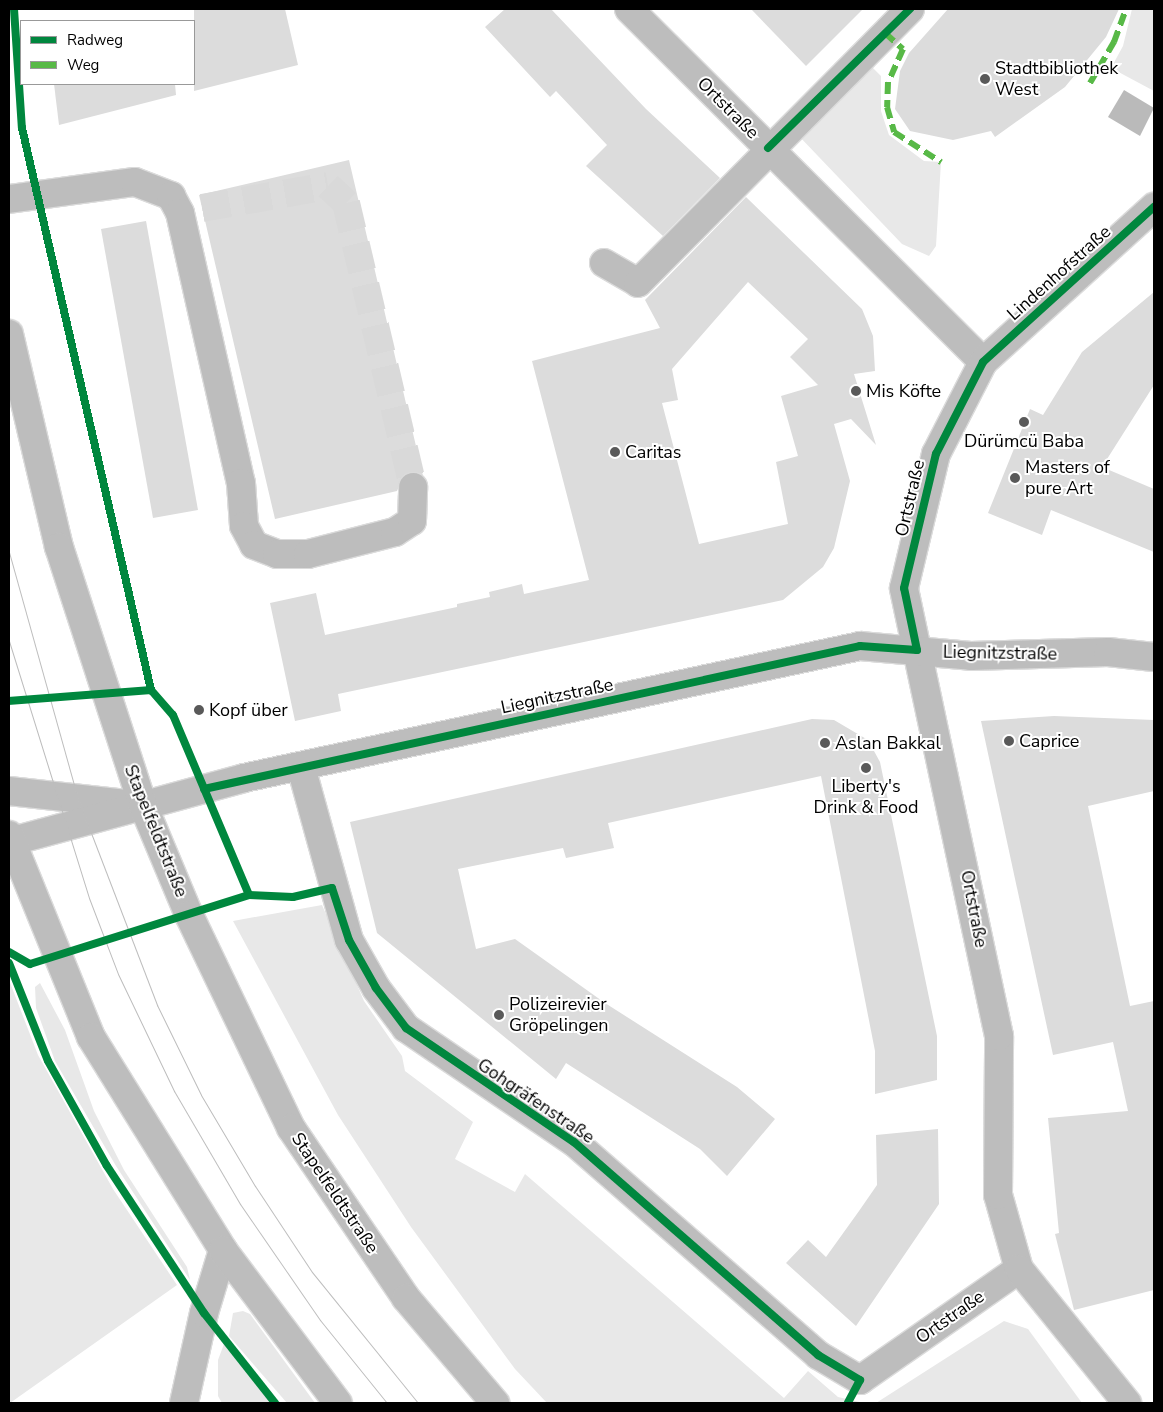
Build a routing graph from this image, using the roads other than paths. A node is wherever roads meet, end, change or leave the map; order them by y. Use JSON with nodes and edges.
{"nodes":[{"id":1,"x":629,"y":9,"type":"edge"},
{"id":2,"x":910,"y":9,"type":"edge"},
{"id":3,"x":768,"y":148,"type":"junction"},
{"id":4,"x":9,"y":200,"type":"edge"},
{"id":5,"x":1154,"y":207,"type":"edge"},
{"id":6,"x":604,"y":263,"type":"dead end"},
{"id":7,"x":9,"y":334,"type":"edge"},
{"id":8,"x":983,"y":362,"type":"junction"},
{"id":9,"x":414,"y":487,"type":"tunnel mouth"},
{"id":10,"x":917,"y":650,"type":"junction"},
{"id":11,"x":1154,"y":656,"type":"edge"},
{"id":12,"x":301,"y":766,"type":"junction"},
{"id":13,"x":9,"y":791,"type":"edge"},
{"id":14,"x":143,"y":805,"type":"junction"},
{"id":15,"x":10,"y":839,"type":"edge"},
{"id":16,"x":224,"y":1250,"type":"junction"},
{"id":17,"x":1019,"y":1269,"type":"junction"},
{"id":18,"x":860,"y":1380,"type":"joint"},
{"id":19,"x":184,"y":1403,"type":"edge"},
{"id":20,"x":338,"y":1403,"type":"edge"},
{"id":21,"x":495,"y":1403,"type":"edge"},
{"id":22,"x":1126,"y":1403,"type":"edge"}],
"edges":[{"from":1,"to":3,"type":"street","name":"Ortstraße"},
{"from":2,"to":3,"type":"street"},
{"from":3,"to":6,"type":"street"},
{"from":3,"to":8,"type":"street","name":"Ortstraße"},
{"from":4,"to":9,"type":"street"},
{"from":5,"to":8,"type":"street","name":"Lindenhofstraße"},
{"from":7,"to":14,"type":"street","name":"Stapelfeldtstraße"},
{"from":8,"to":10,"type":"street","name":"Ortstraße"},
{"from":10,"to":11,"type":"street","name":"Liegnitzstraße"},
{"from":10,"to":12,"type":"street","name":"Liegnitzstraße"},
{"from":10,"to":17,"type":"street","name":"Ortstraße"},
{"from":12,"to":14,"type":"street","name":"Liegnitzstraße"},
{"from":12,"to":18,"type":"street","name":"Gohgräfenstraße"},
{"from":13,"to":14,"type":"street"},
{"from":14,"to":15,"type":"street","name":"Liegnitzstraße"},
{"from":14,"to":21,"type":"street","name":"Stapelfeldtstraße"},
{"from":15,"to":16,"type":"street"},
{"from":16,"to":19,"type":"street"},
{"from":16,"to":20,"type":"street"},
{"from":17,"to":18,"type":"street","name":"Ortstraße"},
{"from":17,"to":22,"type":"street"}]}
